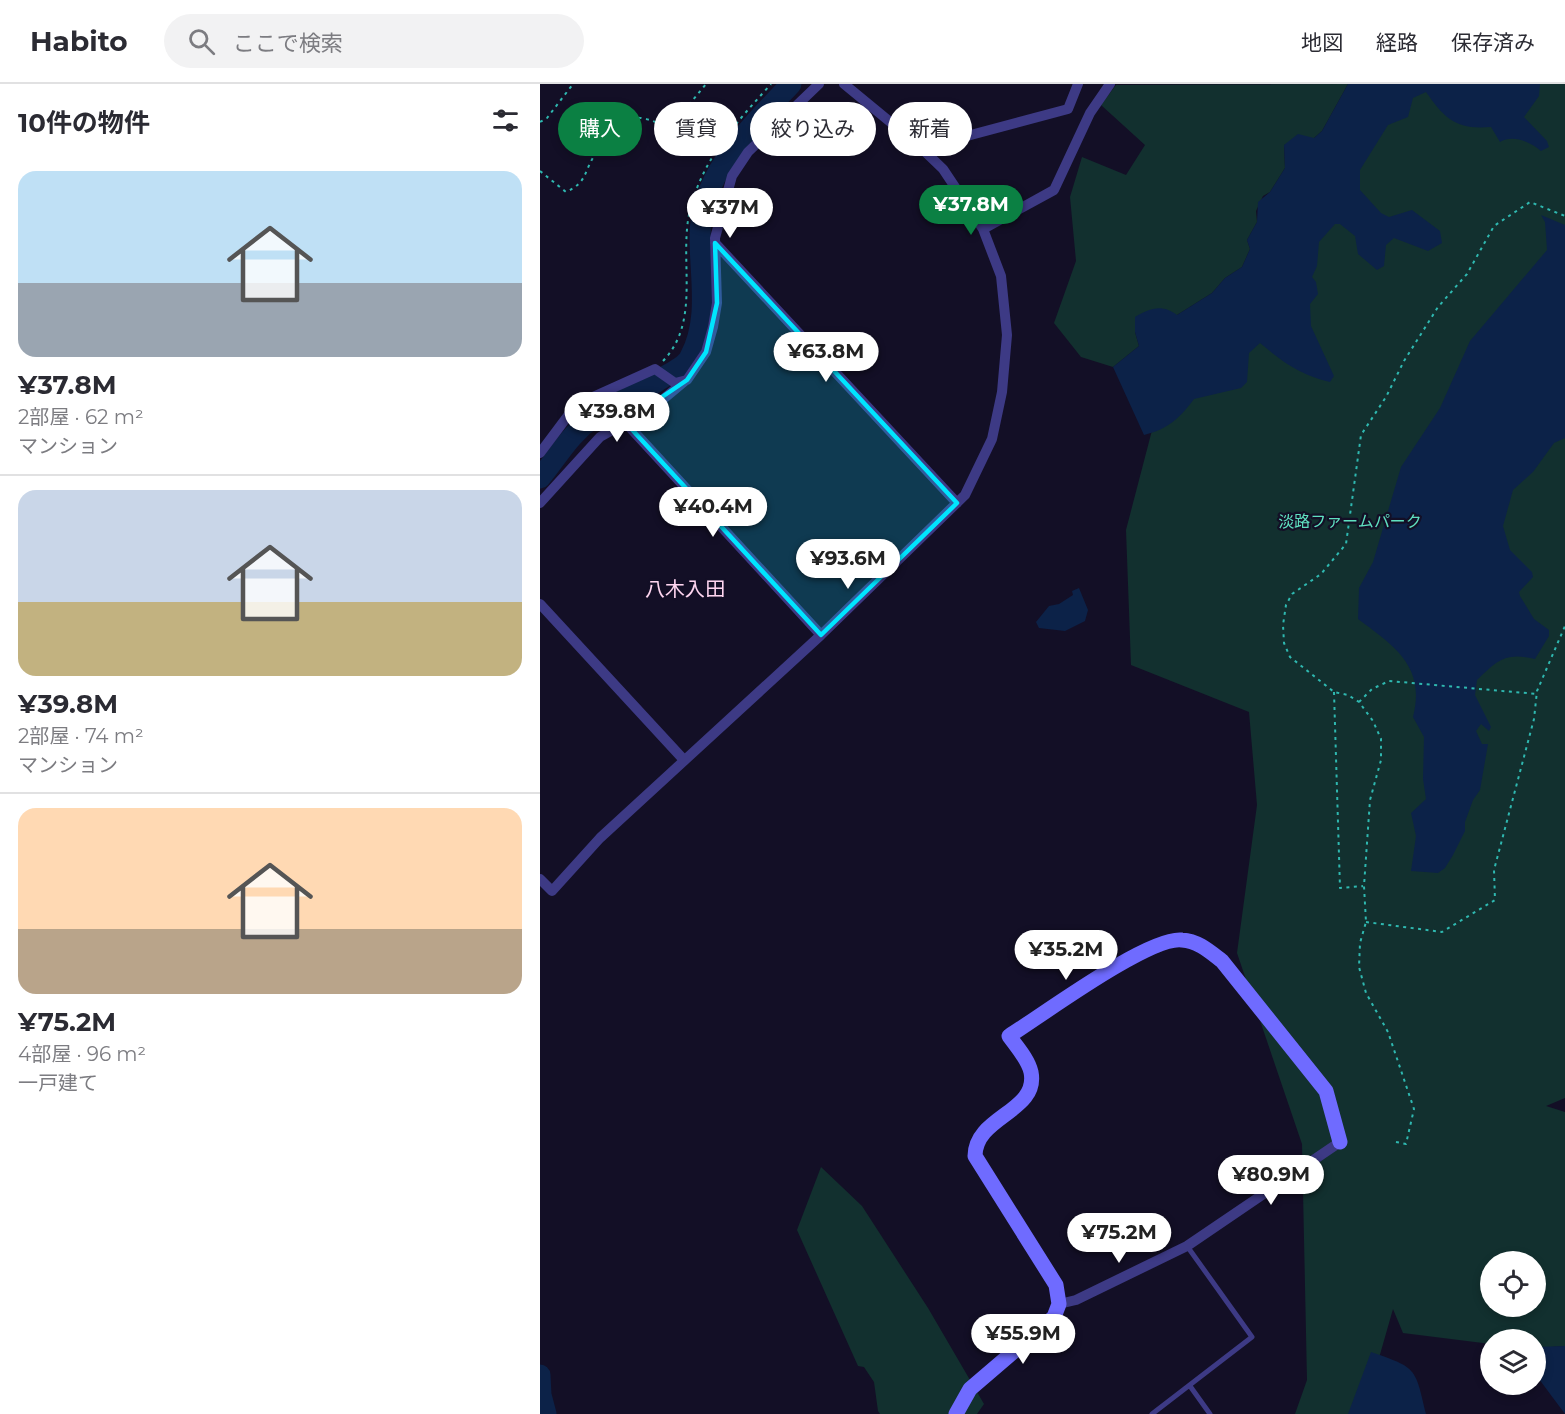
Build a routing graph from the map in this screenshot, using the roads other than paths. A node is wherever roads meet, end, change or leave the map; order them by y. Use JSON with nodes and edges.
{"nodes":[{"id":1,"x":819,"y":84,"type":"edge"},
{"id":2,"x":844,"y":84,"type":"edge"},
{"id":3,"x":1078,"y":84,"type":"edge"},
{"id":4,"x":1110,"y":84,"type":"edge"},
{"id":5,"x":888,"y":120,"type":"edge"},
{"id":6,"x":972,"y":135,"type":"edge"},
{"id":7,"x":930,"y":156,"type":"edge"},
{"id":8,"x":983,"y":229,"type":"junction"},
{"id":9,"x":715,"y":243,"type":"junction"},
{"id":10,"x":687,"y":380,"type":"junction"},
{"id":11,"x":625,"y":422,"type":"junction"},
{"id":12,"x":540,"y":453,"type":"edge"},
{"id":13,"x":540,"y":503,"type":"edge"},
{"id":14,"x":957,"y":503,"type":"junction"},
{"id":15,"x":540,"y":604,"type":"edge"},
{"id":16,"x":821,"y":635,"type":"junction"},
{"id":17,"x":684,"y":760,"type":"junction"},
{"id":18,"x":540,"y":879,"type":"edge"},
{"id":19,"x":1340,"y":1142,"type":"joint"},
{"id":20,"x":1187,"y":1246,"type":"junction"},
{"id":21,"x":1059,"y":1304,"type":"junction"},
{"id":22,"x":1190,"y":1386,"type":"junction"},
{"id":23,"x":956,"y":1414,"type":"edge"},
{"id":24,"x":1152,"y":1414,"type":"edge"},
{"id":25,"x":1210,"y":1414,"type":"edge"}],
"edges":[{"from":1,"to":9,"type":"street"},
{"from":2,"to":5,"type":"street"},
{"from":3,"to":6,"type":"street"},
{"from":4,"to":8,"type":"street"},
{"from":7,"to":8,"type":"street"},
{"from":8,"to":14,"type":"street"},
{"from":9,"to":10,"type":"street"},
{"from":9,"to":14,"type":"street"},
{"from":10,"to":11,"type":"street"},
{"from":10,"to":12,"type":"street"},
{"from":11,"to":13,"type":"street"},
{"from":11,"to":16,"type":"street"},
{"from":14,"to":16,"type":"street"},
{"from":15,"to":17,"type":"street"},
{"from":16,"to":17,"type":"street"},
{"from":17,"to":18,"type":"street"},
{"from":19,"to":20,"type":"street"},
{"from":19,"to":21,"type":"street"},
{"from":20,"to":21,"type":"street"},
{"from":20,"to":22,"type":"lane"},
{"from":21,"to":23,"type":"street"},
{"from":22,"to":24,"type":"lane"},
{"from":22,"to":25,"type":"lane"}]}
